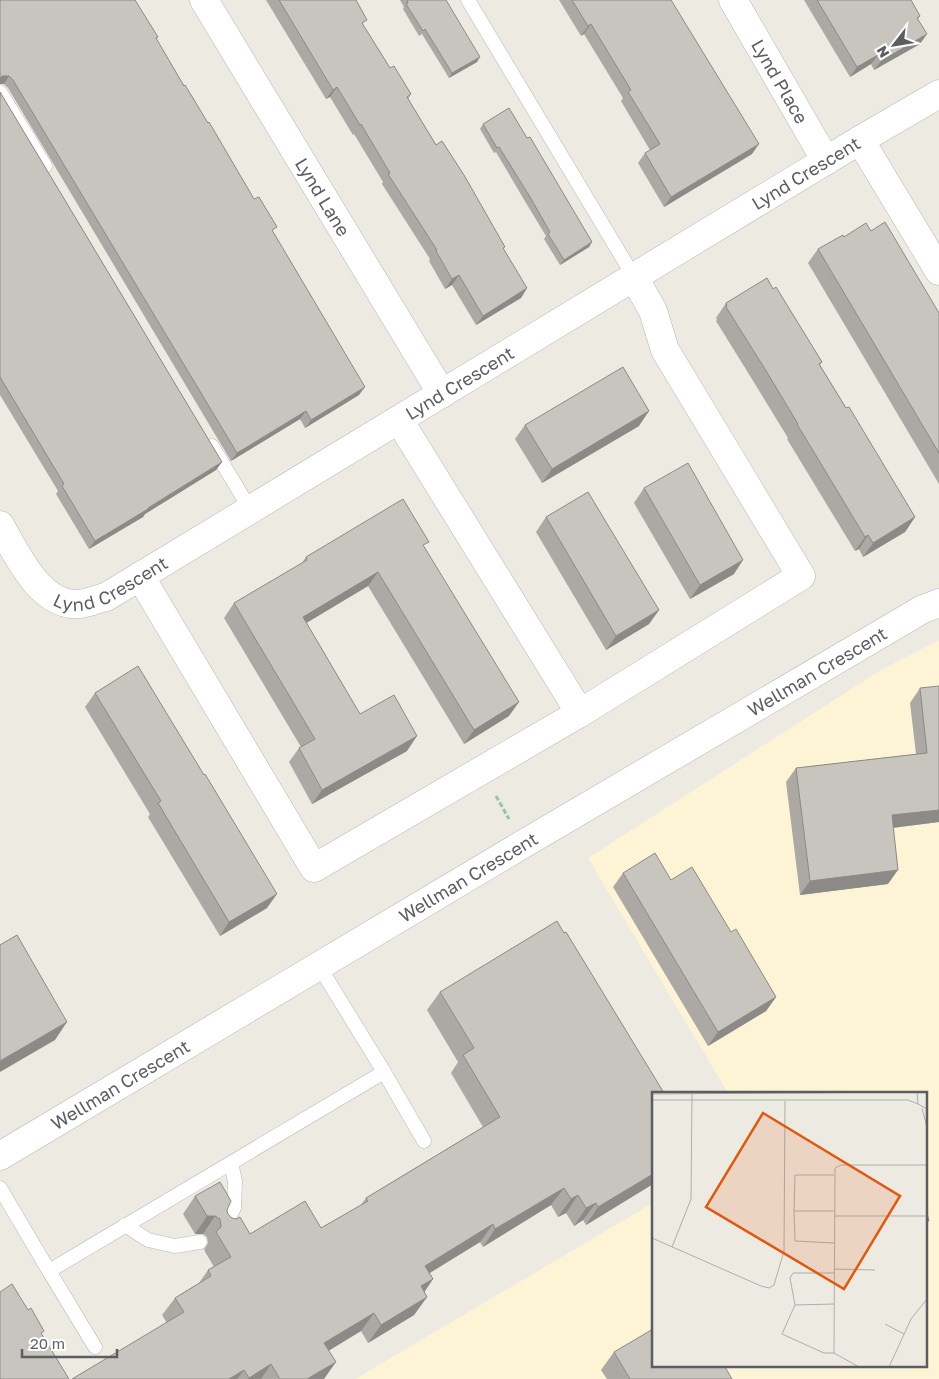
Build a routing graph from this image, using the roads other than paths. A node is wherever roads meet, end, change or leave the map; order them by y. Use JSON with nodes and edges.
{"nodes":[{"id":1,"x":204,"y":0,"type":"edge"},
{"id":2,"x":468,"y":0,"type":"edge"},
{"id":3,"x":733,"y":0,"type":"edge"},
{"id":4,"x":0,"y":92,"type":"edge"},
{"id":5,"x":939,"y":94,"type":"edge"},
{"id":6,"x":860,"y":140,"type":"junction"},
{"id":7,"x":826,"y":161,"type":"junction"},
{"id":8,"x":51,"y":176,"type":"edge"},
{"id":9,"x":939,"y":271,"type":"edge"},
{"id":10,"x":634,"y":277,"type":"junction"},
{"id":11,"x":442,"y":394,"type":"junction"},
{"id":12,"x":399,"y":420,"type":"junction"},
{"id":13,"x":203,"y":430,"type":"edge"},
{"id":14,"x":250,"y":509,"type":"junction"},
{"id":15,"x":0,"y":525,"type":"edge"},
{"id":16,"x":140,"y":576,"type":"junction"},
{"id":17,"x":939,"y":602,"type":"edge"},
{"id":18,"x":580,"y":713,"type":"junction"},
{"id":19,"x":319,"y":966,"type":"junction"},
{"id":20,"x":384,"y":1072,"type":"junction"},
{"id":21,"x":424,"y":1141,"type":"dead end"},
{"id":22,"x":0,"y":1156,"type":"edge"},
{"id":23,"x":231,"y":1163,"type":"junction"},
{"id":24,"x":0,"y":1188,"type":"edge"},
{"id":25,"x":125,"y":1225,"type":"junction"},
{"id":26,"x":223,"y":1228,"type":"edge"},
{"id":27,"x":200,"y":1242,"type":"dead end"},
{"id":28,"x":49,"y":1271,"type":"junction"},
{"id":29,"x":94,"y":1347,"type":"dead end"}],
"edges":[{"from":1,"to":11,"type":"street","name":"Lynd Lane"},
{"from":2,"to":10,"type":"lane"},
{"from":3,"to":7,"type":"street","name":"Lynd Place"},
{"from":4,"to":8,"type":"lane"},
{"from":5,"to":6,"type":"street","name":"Lynd Crescent"},
{"from":6,"to":7,"type":"street","name":"Lynd Crescent"},
{"from":6,"to":9,"type":"street"},
{"from":7,"to":10,"type":"street","name":"Lynd Crescent"},
{"from":10,"to":11,"type":"street","name":"Lynd Crescent"},
{"from":10,"to":18,"type":"street"},
{"from":11,"to":12,"type":"street","name":"Lynd Crescent"},
{"from":12,"to":14,"type":"street","name":"Lynd Crescent"},
{"from":12,"to":18,"type":"street"},
{"from":13,"to":14,"type":"lane"},
{"from":14,"to":16,"type":"street","name":"Lynd Crescent"},
{"from":15,"to":16,"type":"street","name":"Lynd Crescent"},
{"from":16,"to":18,"type":"street"},
{"from":17,"to":19,"type":"street","name":"Wellman Crescent"},
{"from":19,"to":20,"type":"lane"},
{"from":19,"to":22,"type":"street","name":"Wellman Crescent"},
{"from":20,"to":21,"type":"lane"},
{"from":20,"to":23,"type":"lane"},
{"from":23,"to":25,"type":"lane"},
{"from":23,"to":26,"type":"lane"},
{"from":24,"to":28,"type":"lane"},
{"from":25,"to":27,"type":"lane"},
{"from":25,"to":28,"type":"lane"},
{"from":28,"to":29,"type":"lane"}]}
